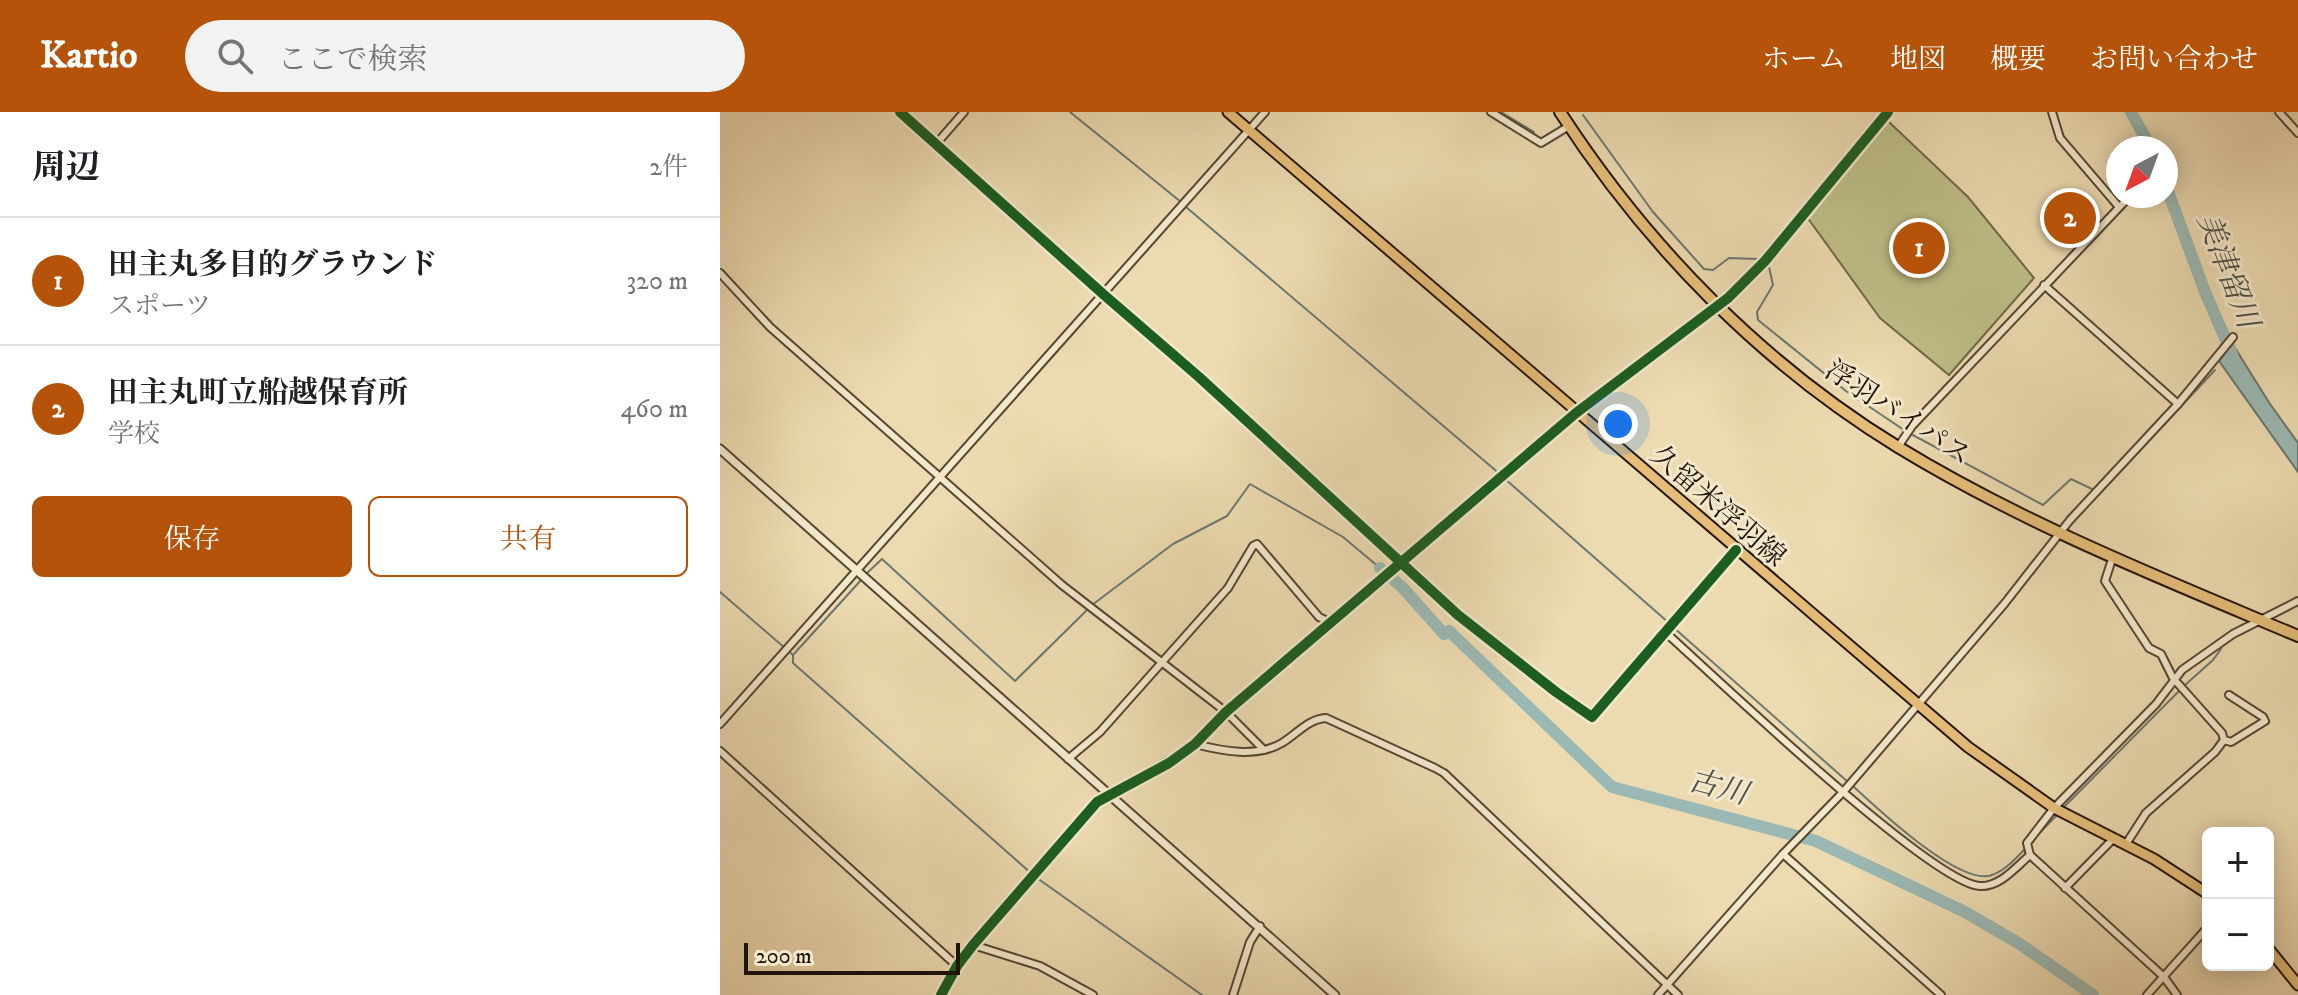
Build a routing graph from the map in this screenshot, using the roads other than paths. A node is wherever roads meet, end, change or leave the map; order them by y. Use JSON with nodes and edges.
{"nodes":[{"id":1,"x":900,"y":112,"type":"edge"},
{"id":2,"x":964,"y":112,"type":"edge"},
{"id":3,"x":1228,"y":112,"type":"edge"},
{"id":4,"x":1265,"y":112,"type":"edge"},
{"id":5,"x":1491,"y":112,"type":"edge"},
{"id":6,"x":1560,"y":112,"type":"edge"},
{"id":7,"x":1888,"y":112,"type":"edge"},
{"id":8,"x":2052,"y":112,"type":"edge"},
{"id":9,"x":2279,"y":112,"type":"edge"},
{"id":10,"x":1569,"y":126,"type":"junction"},
{"id":11,"x":1248,"y":130,"type":"junction"},
{"id":12,"x":2298,"y":133,"type":"edge"},
{"id":13,"x":937,"y":143,"type":"junction"},
{"id":14,"x":2106,"y":192,"type":"edge"},
{"id":15,"x":2118,"y":208,"type":"edge"},
{"id":16,"x":720,"y":273,"type":"edge"},
{"id":17,"x":2044,"y":285,"type":"junction"},
{"id":18,"x":1103,"y":294,"type":"junction"},
{"id":19,"x":1718,"y":306,"type":"junction"},
{"id":20,"x":2233,"y":337,"type":"dead end"},
{"id":21,"x":2178,"y":404,"type":"junction"},
{"id":22,"x":1576,"y":413,"type":"junction"},
{"id":23,"x":1898,"y":447,"type":"junction"},
{"id":24,"x":720,"y":449,"type":"edge"},
{"id":25,"x":941,"y":476,"type":"junction"},
{"id":26,"x":2060,"y":533,"type":"junction"},
{"id":27,"x":1736,"y":550,"type":"junction"},
{"id":28,"x":2113,"y":556,"type":"junction"},
{"id":29,"x":1402,"y":562,"type":"junction"},
{"id":30,"x":856,"y":571,"type":"junction"},
{"id":31,"x":2298,"y":601,"type":"edge"},
{"id":32,"x":2258,"y":620,"type":"junction"},
{"id":33,"x":1331,"y":623,"type":"junction"},
{"id":34,"x":1664,"y":631,"type":"junction"},
{"id":35,"x":2298,"y":636,"type":"edge"},
{"id":36,"x":1163,"y":662,"type":"junction"},
{"id":37,"x":2173,"y":678,"type":"junction"},
{"id":38,"x":2229,"y":695,"type":"dead end"},
{"id":39,"x":1918,"y":705,"type":"junction"},
{"id":40,"x":1226,"y":712,"type":"junction"},
{"id":41,"x":720,"y":724,"type":"edge"},
{"id":42,"x":2224,"y":740,"type":"junction"},
{"id":43,"x":1195,"y":744,"type":"junction"},
{"id":44,"x":1264,"y":750,"type":"junction"},
{"id":45,"x":720,"y":751,"type":"edge"},
{"id":46,"x":1068,"y":759,"type":"junction"},
{"id":47,"x":1844,"y":791,"type":"junction"},
{"id":48,"x":1109,"y":796,"type":"junction"},
{"id":49,"x":2054,"y":808,"type":"junction"},
{"id":50,"x":2113,"y":839,"type":"junction"},
{"id":51,"x":2126,"y":844,"type":"junction"},
{"id":52,"x":1783,"y":854,"type":"junction"},
{"id":53,"x":2030,"y":855,"type":"junction"},
{"id":54,"x":2065,"y":888,"type":"junction"},
{"id":55,"x":2202,"y":889,"type":"edge"},
{"id":56,"x":1260,"y":926,"type":"junction"},
{"id":57,"x":2202,"y":934,"type":"edge"},
{"id":58,"x":973,"y":945,"type":"junction"},
{"id":59,"x":2274,"y":955,"type":"edge"},
{"id":60,"x":957,"y":966,"type":"junction"},
{"id":61,"x":2164,"y":977,"type":"junction"},
{"id":62,"x":1667,"y":985,"type":"junction"},
{"id":63,"x":2298,"y":985,"type":"edge"},
{"id":64,"x":941,"y":995,"type":"edge"},
{"id":65,"x":1093,"y":995,"type":"edge"},
{"id":66,"x":1233,"y":995,"type":"edge"},
{"id":67,"x":1335,"y":995,"type":"edge"},
{"id":68,"x":1658,"y":995,"type":"edge"},
{"id":69,"x":1678,"y":995,"type":"edge"},
{"id":70,"x":1941,"y":995,"type":"edge"},
{"id":71,"x":2147,"y":995,"type":"edge"},
{"id":72,"x":2177,"y":995,"type":"edge"}],
"edges":[{"from":1,"to":13,"type":"street"},
{"from":2,"to":13,"type":"street"},
{"from":3,"to":11,"type":"main road","name":"久留米浮羽線"},
{"from":4,"to":11,"type":"street"},
{"from":5,"to":10,"type":"street"},
{"from":6,"to":10,"type":"highway","name":"浮羽バイパス"},
{"from":7,"to":19,"type":"street"},
{"from":8,"to":14,"type":"street"},
{"from":9,"to":12,"type":"street"},
{"from":10,"to":19,"type":"highway","name":"浮羽バイパス"},
{"from":11,"to":18,"type":"street"},
{"from":11,"to":22,"type":"main road","name":"久留米浮羽線"},
{"from":13,"to":18,"type":"street"},
{"from":15,"to":17,"type":"street"},
{"from":16,"to":25,"type":"street"},
{"from":17,"to":21,"type":"street"},
{"from":17,"to":23,"type":"street"},
{"from":18,"to":25,"type":"street"},
{"from":18,"to":29,"type":"street"},
{"from":19,"to":22,"type":"street"},
{"from":19,"to":23,"type":"highway","name":"浮羽バイパス"},
{"from":20,"to":21,"type":"street"},
{"from":21,"to":26,"type":"street"},
{"from":22,"to":27,"type":"main road","name":"久留米浮羽線"},
{"from":22,"to":29,"type":"street"},
{"from":23,"to":26,"type":"highway","name":"浮羽バイパス"},
{"from":24,"to":30,"type":"street"},
{"from":25,"to":30,"type":"street"},
{"from":25,"to":36,"type":"street"},
{"from":26,"to":28,"type":"highway","name":"浮羽バイパス"},
{"from":26,"to":39,"type":"street"},
{"from":27,"to":34,"type":"street"},
{"from":27,"to":39,"type":"main road","name":"久留米浮羽線"},
{"from":28,"to":32,"type":"highway","name":"浮羽バイパス"},
{"from":28,"to":37,"type":"street"},
{"from":29,"to":33,"type":"street"},
{"from":29,"to":34,"type":"street"},
{"from":30,"to":41,"type":"street"},
{"from":30,"to":46,"type":"street"},
{"from":31,"to":32,"type":"street"},
{"from":32,"to":35,"type":"highway","name":"浮羽バイパス"},
{"from":32,"to":37,"type":"street"},
{"from":33,"to":36,"type":"street"},
{"from":33,"to":40,"type":"street"},
{"from":34,"to":47,"type":"street"},
{"from":36,"to":40,"type":"street"},
{"from":36,"to":46,"type":"street"},
{"from":37,"to":42,"type":"street"},
{"from":37,"to":49,"type":"street"},
{"from":38,"to":42,"type":"street"},
{"from":39,"to":47,"type":"street"},
{"from":39,"to":49,"type":"main road","name":"久留米浮羽線"},
{"from":40,"to":43,"type":"street"},
{"from":40,"to":44,"type":"street"},
{"from":42,"to":51,"type":"street"},
{"from":43,"to":44,"type":"street"},
{"from":43,"to":48,"type":"street"},
{"from":44,"to":62,"type":"street"},
{"from":45,"to":60,"type":"street"},
{"from":46,"to":48,"type":"street"},
{"from":47,"to":52,"type":"street"},
{"from":47,"to":53,"type":"street"},
{"from":48,"to":56,"type":"street"},
{"from":48,"to":58,"type":"street"},
{"from":49,"to":50,"type":"main road","name":"久留米浮羽線"},
{"from":49,"to":53,"type":"street"},
{"from":50,"to":51,"type":"main road","name":"久留米浮羽線"},
{"from":50,"to":54,"type":"street"},
{"from":51,"to":55,"type":"main road","name":"久留米浮羽線"},
{"from":52,"to":62,"type":"street"},
{"from":52,"to":70,"type":"street"},
{"from":53,"to":54,"type":"street"},
{"from":54,"to":61,"type":"street"},
{"from":56,"to":66,"type":"street"},
{"from":56,"to":67,"type":"street"},
{"from":57,"to":61,"type":"street"},
{"from":58,"to":60,"type":"street"},
{"from":58,"to":65,"type":"street"},
{"from":59,"to":63,"type":"main road"},
{"from":60,"to":64,"type":"street"},
{"from":61,"to":71,"type":"street"},
{"from":61,"to":72,"type":"street"},
{"from":62,"to":68,"type":"street"},
{"from":62,"to":69,"type":"street"}]}
